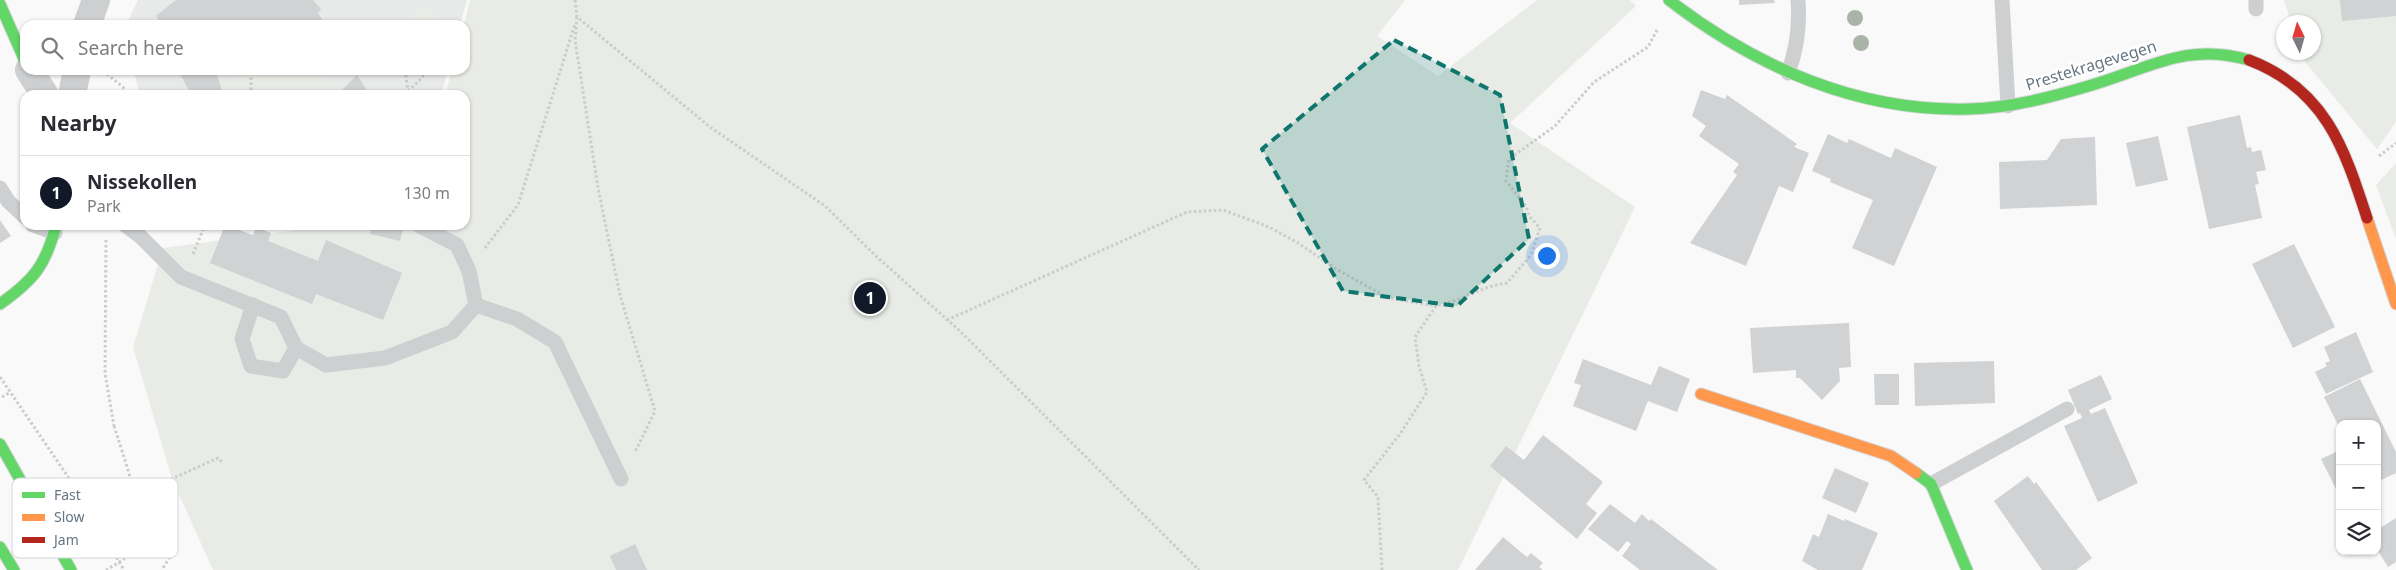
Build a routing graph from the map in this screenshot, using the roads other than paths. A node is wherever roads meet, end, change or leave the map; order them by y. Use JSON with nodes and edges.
{"nodes":[{"id":1,"x":96,"y":0,"type":"edge"},
{"id":2,"x":1798,"y":0,"type":"edge"},
{"id":3,"x":2002,"y":0,"type":"edge"},
{"id":4,"x":1671,"y":1,"type":"edge"},
{"id":5,"x":0,"y":4,"type":"edge"},
{"id":6,"x":90,"y":20,"type":"edge"},
{"id":7,"x":20,"y":50,"type":"edge"},
{"id":8,"x":1788,"y":73,"type":"junction"},
{"id":9,"x":32,"y":75,"type":"edge"},
{"id":10,"x":76,"y":75,"type":"edge"},
{"id":11,"x":42,"y":90,"type":"edge"},
{"id":12,"x":73,"y":90,"type":"edge"},
{"id":13,"x":2008,"y":106,"type":"junction"},
{"id":14,"x":0,"y":188,"type":"edge"},
{"id":15,"x":20,"y":213,"type":"edge"},
{"id":16,"x":56,"y":230,"type":"edge"},
{"id":17,"x":131,"y":230,"type":"edge"},
{"id":18,"x":428,"y":230,"type":"edge"},
{"id":19,"x":0,"y":304,"type":"edge"},
{"id":20,"x":2396,"y":304,"type":"edge"},
{"id":21,"x":253,"y":305,"type":"junction"},
{"id":22,"x":476,"y":305,"type":"junction"},
{"id":23,"x":296,"y":348,"type":"junction"},
{"id":24,"x":1701,"y":394,"type":"dead end"},
{"id":25,"x":2067,"y":409,"type":"dead end"},
{"id":26,"x":0,"y":444,"type":"edge"},
{"id":27,"x":19,"y":478,"type":"edge"},
{"id":28,"x":621,"y":480,"type":"road end"},
{"id":29,"x":1931,"y":484,"type":"junction"},
{"id":30,"x":0,"y":547,"type":"edge"},
{"id":31,"x":64,"y":558,"type":"edge"},
{"id":32,"x":14,"y":570,"type":"edge"},
{"id":33,"x":71,"y":570,"type":"edge"},
{"id":34,"x":1967,"y":570,"type":"edge"}],
"edges":[{"from":1,"to":6,"type":"street"},
{"from":2,"to":8,"type":"lane"},
{"from":3,"to":13,"type":"lane"},
{"from":4,"to":8,"type":"street","name":"Prestekragevegen"},
{"from":5,"to":7,"type":"street"},
{"from":8,"to":13,"type":"street","name":"Prestekragevegen"},
{"from":9,"to":11,"type":"street"},
{"from":10,"to":12,"type":"street"},
{"from":13,"to":20,"type":"street","name":"Prestekragevegen"},
{"from":14,"to":15,"type":"lane"},
{"from":16,"to":19,"type":"street"},
{"from":17,"to":21,"type":"lane"},
{"from":18,"to":22,"type":"lane"},
{"from":21,"to":23,"type":"lane"},
{"from":21,"to":23,"type":"lane"},
{"from":22,"to":23,"type":"lane"},
{"from":22,"to":28,"type":"lane"},
{"from":24,"to":29,"type":"street"},
{"from":25,"to":29,"type":"lane"},
{"from":26,"to":27,"type":"street"},
{"from":29,"to":34,"type":"street"},
{"from":30,"to":32,"type":"street"},
{"from":31,"to":33,"type":"street"}]}
